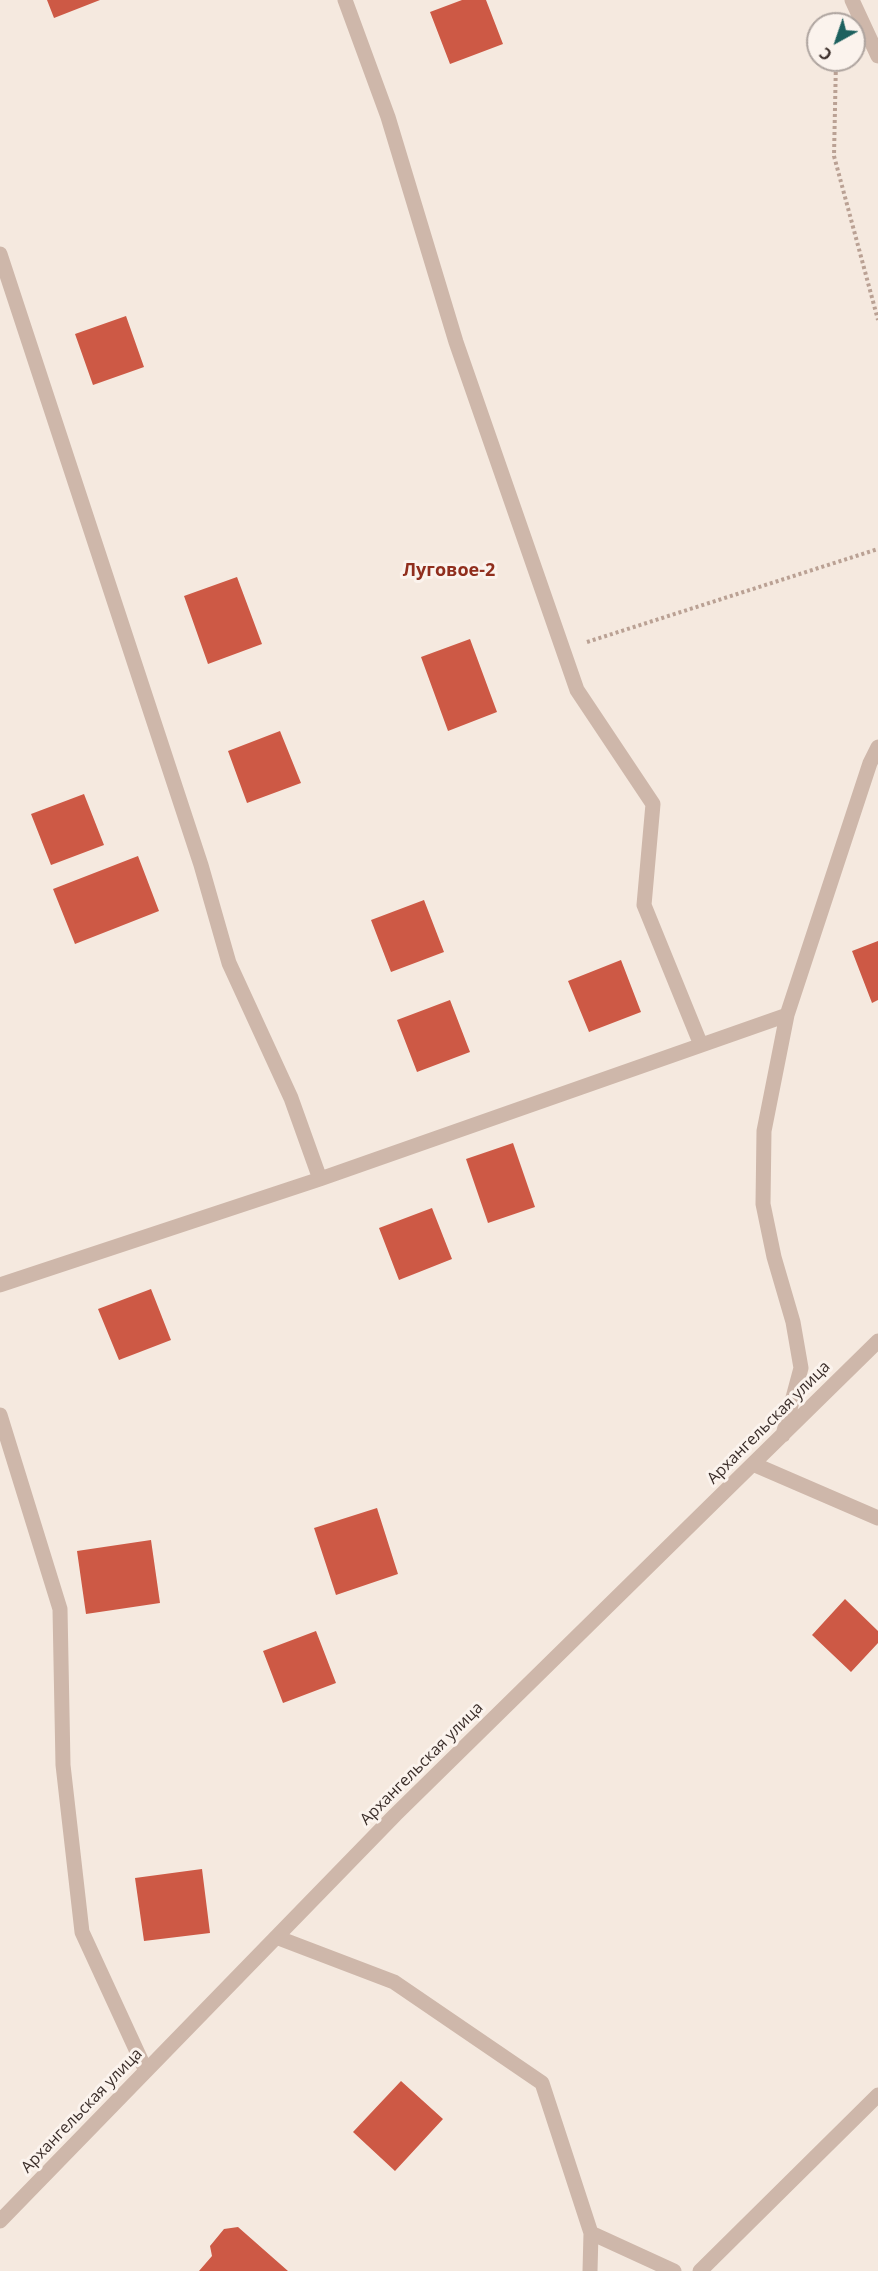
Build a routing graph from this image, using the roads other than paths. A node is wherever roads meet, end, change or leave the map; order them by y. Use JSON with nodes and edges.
{"nodes":[{"id":1,"x":345,"y":0,"type":"edge"},
{"id":2,"x":852,"y":0,"type":"edge"},
{"id":3,"x":878,"y":56,"type":"edge"},
{"id":4,"x":0,"y":254,"type":"edge"},
{"id":5,"x":878,"y":747,"type":"edge"},
{"id":6,"x":787,"y":1016,"type":"junction"},
{"id":7,"x":701,"y":1045,"type":"junction"},
{"id":8,"x":320,"y":1179,"type":"junction"},
{"id":9,"x":0,"y":1285,"type":"edge"},
{"id":10,"x":878,"y":1341,"type":"edge"},
{"id":11,"x":0,"y":1415,"type":"edge"},
{"id":12,"x":783,"y":1435,"type":"junction"},
{"id":13,"x":753,"y":1464,"type":"junction"},
{"id":14,"x":878,"y":1518,"type":"edge"},
{"id":15,"x":276,"y":1937,"type":"junction"},
{"id":16,"x":146,"y":2071,"type":"junction"},
{"id":17,"x":878,"y":2095,"type":"edge"},
{"id":18,"x":0,"y":2221,"type":"edge"},
{"id":19,"x":591,"y":2233,"type":"junction"},
{"id":20,"x":590,"y":2271,"type":"edge"},
{"id":21,"x":674,"y":2271,"type":"edge"},
{"id":22,"x":700,"y":2271,"type":"edge"}],
"edges":[{"from":1,"to":7,"type":"street"},
{"from":2,"to":3,"type":"street"},
{"from":4,"to":8,"type":"street"},
{"from":5,"to":6,"type":"street"},
{"from":6,"to":7,"type":"street"},
{"from":6,"to":12,"type":"street"},
{"from":7,"to":8,"type":"street"},
{"from":8,"to":9,"type":"street"},
{"from":10,"to":12,"type":"street","name":"Архангельская улица"},
{"from":11,"to":16,"type":"street"},
{"from":12,"to":13,"type":"street","name":"Архангельская улица"},
{"from":13,"to":14,"type":"street"},
{"from":13,"to":15,"type":"street","name":"Архангельская улица"},
{"from":15,"to":16,"type":"street","name":"Архангельская улица"},
{"from":15,"to":19,"type":"street"},
{"from":16,"to":18,"type":"street","name":"Архангельская улица"},
{"from":17,"to":22,"type":"street"},
{"from":19,"to":20,"type":"street"},
{"from":19,"to":21,"type":"street"}]}
